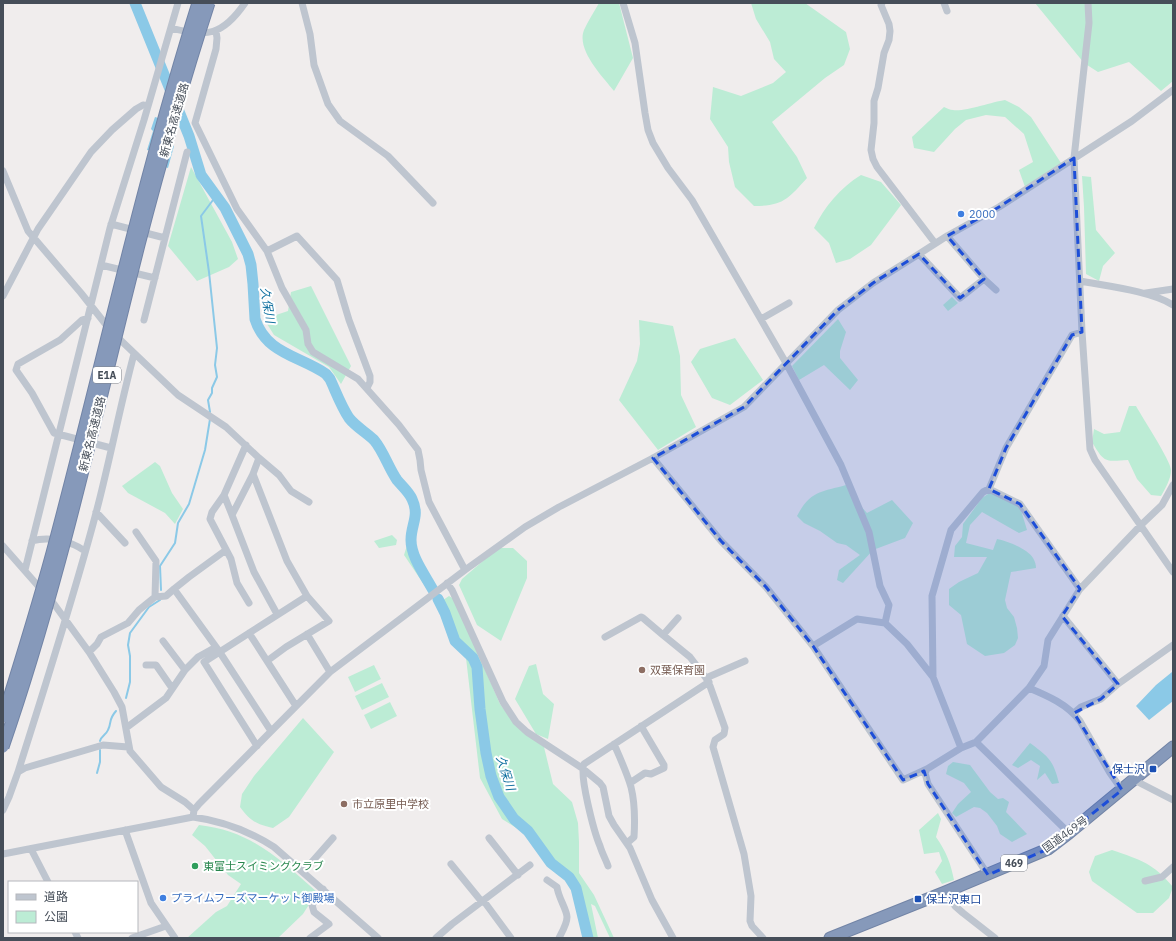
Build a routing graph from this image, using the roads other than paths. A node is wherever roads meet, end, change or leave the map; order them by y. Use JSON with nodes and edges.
{"nodes":[{"id":1,"x":178,"y":3,"type":"edge"},
{"id":2,"x":198,"y":3,"type":"edge"},
{"id":3,"x":209,"y":3,"type":"edge"},
{"id":4,"x":245,"y":3,"type":"edge"},
{"id":5,"x":302,"y":3,"type":"edge"},
{"id":6,"x":624,"y":3,"type":"edge"},
{"id":7,"x":882,"y":3,"type":"edge"},
{"id":8,"x":944,"y":3,"type":"edge"},
{"id":9,"x":1088,"y":3,"type":"edge"},
{"id":10,"x":947,"y":11,"type":"dead end"},
{"id":11,"x":171,"y":28,"type":"junction"},
{"id":12,"x":216,"y":31,"type":"junction"},
{"id":13,"x":1173,"y":90,"type":"edge"},
{"id":14,"x":148,"y":106,"type":"junction"},
{"id":15,"x":187,"y":152,"type":"dead end"},
{"id":16,"x":1074,"y":158,"type":"junction"},
{"id":17,"x":3,"y":170,"type":"edge"},
{"id":18,"x":433,"y":203,"type":"dead end"},
{"id":19,"x":111,"y":224,"type":"junction"},
{"id":20,"x":947,"y":236,"type":"junction"},
{"id":21,"x":165,"y":238,"type":"junction"},
{"id":22,"x":34,"y":239,"type":"junction"},
{"id":23,"x":934,"y":243,"type":"junction"},
{"id":24,"x":267,"y":251,"type":"junction"},
{"id":25,"x":919,"y":254,"type":"junction"},
{"id":26,"x":101,"y":264,"type":"junction"},
{"id":27,"x":155,"y":278,"type":"junction"},
{"id":28,"x":984,"y":280,"type":"junction"},
{"id":29,"x":1080,"y":281,"type":"junction"},
{"id":30,"x":1173,"y":289,"type":"edge"},
{"id":31,"x":996,"y":290,"type":"dead end"},
{"id":32,"x":1144,"y":294,"type":"junction"},
{"id":33,"x":3,"y":296,"type":"edge"},
{"id":34,"x":789,"y":304,"type":"dead end"},
{"id":35,"x":1173,"y":304,"type":"edge"},
{"id":36,"x":91,"y":305,"type":"junction"},
{"id":37,"x":88,"y":318,"type":"junction"},
{"id":38,"x":761,"y":319,"type":"junction"},
{"id":39,"x":144,"y":320,"type":"dead end"},
{"id":40,"x":1082,"y":332,"type":"junction"},
{"id":41,"x":134,"y":354,"type":"junction"},
{"id":42,"x":786,"y":363,"type":"junction"},
{"id":43,"x":368,"y":388,"type":"junction"},
{"id":44,"x":59,"y":435,"type":"junction"},
{"id":45,"x":246,"y":445,"type":"junction"},
{"id":46,"x":111,"y":448,"type":"junction"},
{"id":47,"x":259,"y":458,"type":"junction"},
{"id":48,"x":653,"y":458,"type":"junction"},
{"id":49,"x":253,"y":474,"type":"junction"},
{"id":50,"x":1173,"y":485,"type":"edge"},
{"id":51,"x":989,"y":489,"type":"junction"},
{"id":52,"x":224,"y":495,"type":"junction"},
{"id":53,"x":309,"y":502,"type":"dead end"},
{"id":54,"x":96,"y":512,"type":"junction"},
{"id":55,"x":232,"y":515,"type":"junction"},
{"id":56,"x":1141,"y":524,"type":"junction"},
{"id":57,"x":136,"y":532,"type":"dead end"},
{"id":58,"x":32,"y":541,"type":"junction"},
{"id":59,"x":125,"y":543,"type":"dead end"},
{"id":60,"x":3,"y":546,"type":"edge"},
{"id":61,"x":226,"y":550,"type":"junction"},
{"id":62,"x":85,"y":551,"type":"junction"},
{"id":63,"x":25,"y":570,"type":"junction"},
{"id":64,"x":464,"y":570,"type":"junction"},
{"id":65,"x":1173,"y":572,"type":"edge"},
{"id":66,"x":447,"y":583,"type":"junction"},
{"id":67,"x":174,"y":589,"type":"junction"},
{"id":68,"x":1080,"y":589,"type":"junction"},
{"id":69,"x":307,"y":596,"type":"junction"},
{"id":70,"x":155,"y":597,"type":"junction"},
{"id":71,"x":250,"y":603,"type":"dead end"},
{"id":72,"x":278,"y":614,"type":"junction"},
{"id":73,"x":1062,"y":616,"type":"junction"},
{"id":74,"x":678,"y":618,"type":"dead end"},
{"id":75,"x":65,"y":619,"type":"junction"},
{"id":76,"x":884,"y":623,"type":"junction"},
{"id":77,"x":249,"y":632,"type":"junction"},
{"id":78,"x":307,"y":634,"type":"junction"},
{"id":79,"x":663,"y":635,"type":"junction"},
{"id":80,"x":605,"y":637,"type":"dead end"},
{"id":81,"x":163,"y":641,"type":"dead end"},
{"id":82,"x":1173,"y":645,"type":"edge"},
{"id":83,"x":813,"y":646,"type":"junction"},
{"id":84,"x":217,"y":649,"type":"junction"},
{"id":85,"x":89,"y":652,"type":"junction"},
{"id":86,"x":267,"y":661,"type":"junction"},
{"id":87,"x":745,"y":661,"type":"dead end"},
{"id":88,"x":146,"y":665,"type":"dead end"},
{"id":89,"x":185,"y":670,"type":"junction"},
{"id":90,"x":330,"y":672,"type":"junction"},
{"id":91,"x":933,"y":677,"type":"junction"},
{"id":92,"x":707,"y":680,"type":"junction"},
{"id":93,"x":1118,"y":684,"type":"junction"},
{"id":94,"x":172,"y":688,"type":"junction"},
{"id":95,"x":1029,"y":688,"type":"junction"},
{"id":96,"x":296,"y":706,"type":"junction"},
{"id":97,"x":1074,"y":713,"type":"junction"},
{"id":98,"x":3,"y":717,"type":"edge"},
{"id":99,"x":641,"y":726,"type":"junction"},
{"id":100,"x":126,"y":728,"type":"junction"},
{"id":101,"x":271,"y":731,"type":"junction"},
{"id":102,"x":976,"y":742,"type":"junction"},
{"id":103,"x":614,"y":744,"type":"junction"},
{"id":104,"x":128,"y":746,"type":"junction"},
{"id":105,"x":257,"y":746,"type":"junction"},
{"id":106,"x":3,"y":747,"type":"edge"},
{"id":107,"x":961,"y":748,"type":"junction"},
{"id":108,"x":1173,"y":748,"type":"edge"},
{"id":109,"x":582,"y":768,"type":"junction"},
{"id":110,"x":927,"y":770,"type":"junction"},
{"id":111,"x":18,"y":772,"type":"junction"},
{"id":112,"x":1134,"y":780,"type":"junction"},
{"id":113,"x":630,"y":783,"type":"junction"},
{"id":114,"x":1122,"y":790,"type":"junction"},
{"id":115,"x":1173,"y":800,"type":"edge"},
{"id":116,"x":3,"y":810,"type":"edge"},
{"id":117,"x":194,"y":813,"type":"junction"},
{"id":118,"x":125,"y":830,"type":"junction"},
{"id":119,"x":1069,"y":833,"type":"junction"},
{"id":120,"x":333,"y":838,"type":"dead end"},
{"id":121,"x":489,"y":838,"type":"dead end"},
{"id":122,"x":627,"y":843,"type":"junction"},
{"id":123,"x":31,"y":849,"type":"junction"},
{"id":124,"x":3,"y":854,"type":"edge"},
{"id":125,"x":451,"y":864,"type":"dead end"},
{"id":126,"x":530,"y":865,"type":"dead end"},
{"id":127,"x":608,"y":866,"type":"dead end"},
{"id":128,"x":1173,"y":867,"type":"edge"},
{"id":129,"x":303,"y":872,"type":"junction"},
{"id":130,"x":518,"y":875,"type":"junction"},
{"id":131,"x":988,"y":875,"type":"junction"},
{"id":132,"x":547,"y":880,"type":"dead end"},
{"id":133,"x":47,"y":881,"type":"edge"},
{"id":134,"x":1145,"y":881,"type":"dead end"},
{"id":135,"x":323,"y":889,"type":"junction"},
{"id":136,"x":945,"y":892,"type":"junction"},
{"id":137,"x":483,"y":901,"type":"junction"},
{"id":138,"x":166,"y":926,"type":"junction"},
{"id":139,"x":132,"y":938,"type":"edge"},
{"id":140,"x":175,"y":938,"type":"edge"},
{"id":141,"x":310,"y":938,"type":"edge"},
{"id":142,"x":378,"y":938,"type":"edge"},
{"id":143,"x":436,"y":938,"type":"edge"},
{"id":144,"x":511,"y":938,"type":"edge"},
{"id":145,"x":559,"y":938,"type":"edge"},
{"id":146,"x":674,"y":938,"type":"edge"},
{"id":147,"x":763,"y":938,"type":"edge"},
{"id":148,"x":830,"y":938,"type":"edge"},
{"id":149,"x":995,"y":938,"type":"edge"}],
"edges":[{"from":1,"to":11,"type":"street"},
{"from":2,"to":98,"type":"highway","name":"新東名高速道路","number":"E1A","bridge":true},
{"from":3,"to":106,"type":"highway","name":"新東名高速道路","number":"E1A","bridge":true},
{"from":4,"to":12,"type":"street"},
{"from":5,"to":18,"type":"street"},
{"from":6,"to":38,"type":"street"},
{"from":7,"to":23,"type":"street"},
{"from":8,"to":10,"type":"street"},
{"from":9,"to":16,"type":"street"},
{"from":11,"to":12,"type":"street"},
{"from":11,"to":14,"type":"street"},
{"from":12,"to":24,"type":"street"},
{"from":13,"to":16,"type":"street"},
{"from":14,"to":19,"type":"street"},
{"from":14,"to":22,"type":"street"},
{"from":15,"to":21,"type":"street"},
{"from":16,"to":20,"type":"street"},
{"from":16,"to":29,"type":"street"},
{"from":17,"to":22,"type":"street"},
{"from":19,"to":21,"type":"street"},
{"from":19,"to":26,"type":"street"},
{"from":20,"to":23,"type":"street"},
{"from":20,"to":28,"type":"street"},
{"from":21,"to":27,"type":"street"},
{"from":22,"to":33,"type":"street"},
{"from":22,"to":36,"type":"street"},
{"from":23,"to":25,"type":"street"},
{"from":24,"to":43,"type":"street"},
{"from":24,"to":43,"type":"street"},
{"from":25,"to":28,"type":"street"},
{"from":25,"to":42,"type":"street"},
{"from":26,"to":27,"type":"street"},
{"from":26,"to":36,"type":"street"},
{"from":27,"to":39,"type":"street"},
{"from":28,"to":31,"type":"street"},
{"from":29,"to":32,"type":"street"},
{"from":29,"to":40,"type":"street"},
{"from":30,"to":32,"type":"street"},
{"from":32,"to":35,"type":"street"},
{"from":34,"to":38,"type":"street"},
{"from":36,"to":37,"type":"street"},
{"from":36,"to":41,"type":"street"},
{"from":37,"to":44,"type":"street"},
{"from":37,"to":44,"type":"street"},
{"from":38,"to":42,"type":"street"},
{"from":40,"to":51,"type":"street"},
{"from":40,"to":56,"type":"street"},
{"from":41,"to":45,"type":"street"},
{"from":41,"to":46,"type":"street"},
{"from":42,"to":48,"type":"street"},
{"from":42,"to":76,"type":"street"},
{"from":43,"to":64,"type":"street"},
{"from":44,"to":46,"type":"street"},
{"from":44,"to":58,"type":"street"},
{"from":45,"to":47,"type":"street"},
{"from":45,"to":52,"type":"street"},
{"from":46,"to":54,"type":"street"},
{"from":47,"to":49,"type":"street"},
{"from":47,"to":53,"type":"street"},
{"from":48,"to":64,"type":"street"},
{"from":48,"to":83,"type":"street"},
{"from":49,"to":55,"type":"street"},
{"from":49,"to":69,"type":"street"},
{"from":50,"to":56,"type":"street"},
{"from":51,"to":68,"type":"street"},
{"from":51,"to":91,"type":"street"},
{"from":52,"to":55,"type":"street"},
{"from":52,"to":61,"type":"street"},
{"from":54,"to":59,"type":"street"},
{"from":54,"to":62,"type":"street"},
{"from":55,"to":72,"type":"street"},
{"from":56,"to":65,"type":"street"},
{"from":56,"to":68,"type":"street"},
{"from":57,"to":70,"type":"street"},
{"from":58,"to":62,"type":"street"},
{"from":58,"to":63,"type":"street"},
{"from":60,"to":63,"type":"street"},
{"from":61,"to":67,"type":"street"},
{"from":61,"to":71,"type":"street"},
{"from":62,"to":75,"type":"street"},
{"from":63,"to":75,"type":"street"},
{"from":64,"to":66,"type":"street"},
{"from":66,"to":90,"type":"street"},
{"from":66,"to":109,"type":"street"},
{"from":67,"to":70,"type":"street"},
{"from":67,"to":84,"type":"street"},
{"from":68,"to":73,"type":"street"},
{"from":69,"to":72,"type":"street"},
{"from":69,"to":78,"type":"street"},
{"from":70,"to":85,"type":"street"},
{"from":72,"to":77,"type":"street"},
{"from":73,"to":93,"type":"street"},
{"from":73,"to":95,"type":"street"},
{"from":74,"to":79,"type":"street"},
{"from":75,"to":85,"type":"street"},
{"from":75,"to":111,"type":"street"},
{"from":76,"to":83,"type":"street"},
{"from":76,"to":91,"type":"street"},
{"from":77,"to":84,"type":"street"},
{"from":77,"to":86,"type":"street"},
{"from":78,"to":86,"type":"street"},
{"from":78,"to":90,"type":"street"},
{"from":79,"to":80,"type":"street"},
{"from":79,"to":92,"type":"street"},
{"from":81,"to":89,"type":"street"},
{"from":82,"to":93,"type":"street"},
{"from":83,"to":110,"type":"street"},
{"from":84,"to":89,"type":"street"},
{"from":84,"to":101,"type":"street"},
{"from":84,"to":105,"type":"street"},
{"from":85,"to":100,"type":"street"},
{"from":86,"to":96,"type":"street"},
{"from":87,"to":92,"type":"street"},
{"from":88,"to":94,"type":"street"},
{"from":89,"to":94,"type":"street"},
{"from":90,"to":96,"type":"street"},
{"from":91,"to":107,"type":"street"},
{"from":92,"to":99,"type":"street"},
{"from":92,"to":147,"type":"street"},
{"from":93,"to":97,"type":"street"},
{"from":94,"to":100,"type":"street"},
{"from":95,"to":97,"type":"street"},
{"from":95,"to":102,"type":"street"},
{"from":96,"to":101,"type":"street"},
{"from":97,"to":114,"type":"street"},
{"from":99,"to":103,"type":"street"},
{"from":99,"to":113,"type":"street"},
{"from":100,"to":104,"type":"street"},
{"from":101,"to":105,"type":"street"},
{"from":102,"to":107,"type":"street"},
{"from":102,"to":119,"type":"street"},
{"from":103,"to":109,"type":"street"},
{"from":103,"to":113,"type":"street"},
{"from":104,"to":111,"type":"street"},
{"from":104,"to":117,"type":"street"},
{"from":105,"to":117,"type":"street"},
{"from":107,"to":110,"type":"street"},
{"from":108,"to":112,"type":"highway","name":"国道469号","number":"469"},
{"from":109,"to":122,"type":"street"},
{"from":109,"to":127,"type":"street"},
{"from":110,"to":131,"type":"street"},
{"from":111,"to":116,"type":"street"},
{"from":112,"to":114,"type":"highway","name":"国道469号","number":"469"},
{"from":112,"to":115,"type":"street"},
{"from":113,"to":122,"type":"street"},
{"from":114,"to":119,"type":"highway","name":"国道469号","number":"469"},
{"from":117,"to":118,"type":"street"},
{"from":117,"to":129,"type":"street"},
{"from":118,"to":123,"type":"street"},
{"from":118,"to":138,"type":"street"},
{"from":119,"to":131,"type":"highway","name":"国道469号","number":"469"},
{"from":120,"to":129,"type":"street"},
{"from":121,"to":130,"type":"street"},
{"from":122,"to":146,"type":"street"},
{"from":123,"to":124,"type":"street"},
{"from":123,"to":133,"type":"street"},
{"from":125,"to":137,"type":"street"},
{"from":126,"to":130,"type":"street"},
{"from":128,"to":134,"type":"street"},
{"from":129,"to":135,"type":"street"},
{"from":130,"to":137,"type":"street"},
{"from":131,"to":136,"type":"highway","name":"国道469号","number":"469"},
{"from":132,"to":145,"type":"street"},
{"from":135,"to":141,"type":"street"},
{"from":135,"to":142,"type":"street"},
{"from":136,"to":148,"type":"highway","name":"国道469号","number":"469"},
{"from":136,"to":149,"type":"street"},
{"from":137,"to":143,"type":"street"},
{"from":137,"to":144,"type":"street"},
{"from":138,"to":139,"type":"street"},
{"from":138,"to":140,"type":"street"}]}
